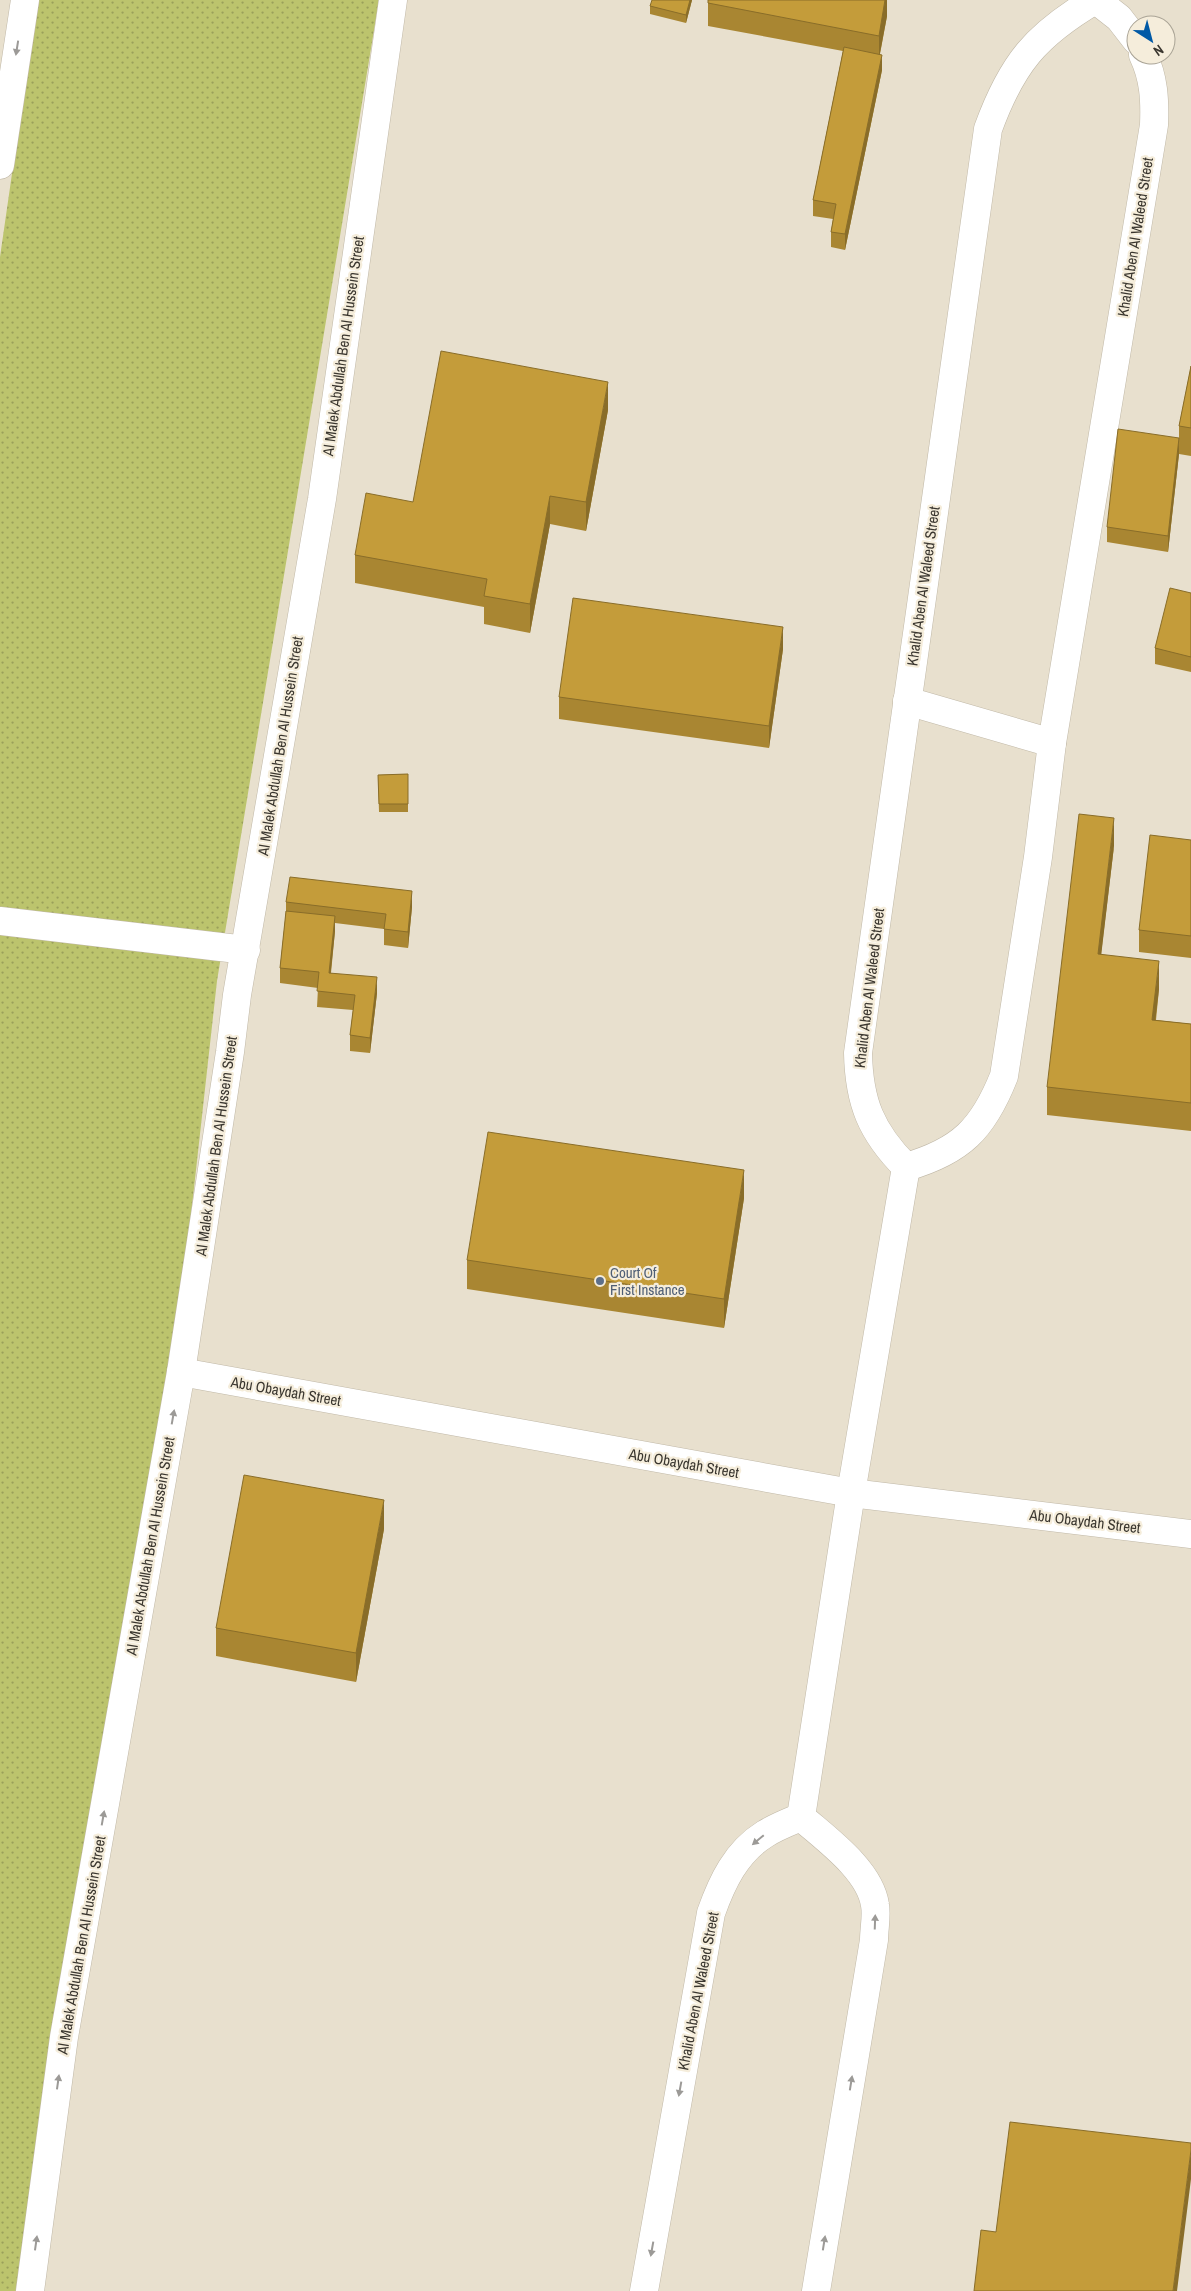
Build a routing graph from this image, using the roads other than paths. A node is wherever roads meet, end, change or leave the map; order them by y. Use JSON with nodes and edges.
{"nodes":[{"id":1,"x":25,"y":0,"type":"edge"},
{"id":2,"x":393,"y":0,"type":"edge"},
{"id":3,"x":1096,"y":0,"type":"edge"},
{"id":4,"x":1126,"y":27,"type":"edge"},
{"id":5,"x":1148,"y":65,"type":"edge"},
{"id":6,"x":0,"y":165,"type":"edge"},
{"id":7,"x":907,"y":702,"type":"junction"},
{"id":8,"x":1052,"y":743,"type":"junction"},
{"id":9,"x":0,"y":921,"type":"edge"},
{"id":10,"x":246,"y":950,"type":"junction"},
{"id":11,"x":906,"y":1167,"type":"junction"},
{"id":12,"x":181,"y":1372,"type":"junction"},
{"id":13,"x":852,"y":1494,"type":"junction"},
{"id":14,"x":1191,"y":1534,"type":"edge"},
{"id":15,"x":801,"y":1817,"type":"junction"},
{"id":16,"x":30,"y":2291,"type":"edge"},
{"id":17,"x":644,"y":2291,"type":"edge"},
{"id":18,"x":816,"y":2291,"type":"edge"}],
"edges":[{"from":1,"to":6,"type":"street","one_way":true},
{"from":2,"to":10,"type":"street","name":"Al Malek Abdullah Ben Al Hussein Street"},
{"from":3,"to":4,"type":"street","name":"Khalid Aben Al Waleed Street"},
{"from":3,"to":7,"type":"street","name":"Khalid Aben Al Waleed Street"},
{"from":5,"to":8,"type":"street","name":"Khalid Aben Al Waleed Street"},
{"from":7,"to":8,"type":"street"},
{"from":7,"to":11,"type":"street","name":"Khalid Aben Al Waleed Street"},
{"from":8,"to":11,"type":"street","name":"Khalid Aben Al Waleed Street"},
{"from":9,"to":10,"type":"street"},
{"from":10,"to":12,"type":"street","name":"Al Malek Abdullah Ben Al Hussein Street"},
{"from":11,"to":13,"type":"street"},
{"from":12,"to":13,"type":"street","name":"Abu Obaydah Street"},
{"from":16,"to":12,"type":"street","name":"Al Malek Abdullah Ben Al Hussein Street","one_way":true},
{"from":13,"to":14,"type":"street","name":"Abu Obaydah Street"},
{"from":13,"to":15,"type":"street"},
{"from":15,"to":17,"type":"street","name":"Khalid Aben Al Waleed Street","one_way":true},
{"from":18,"to":15,"type":"street","one_way":true}]}
